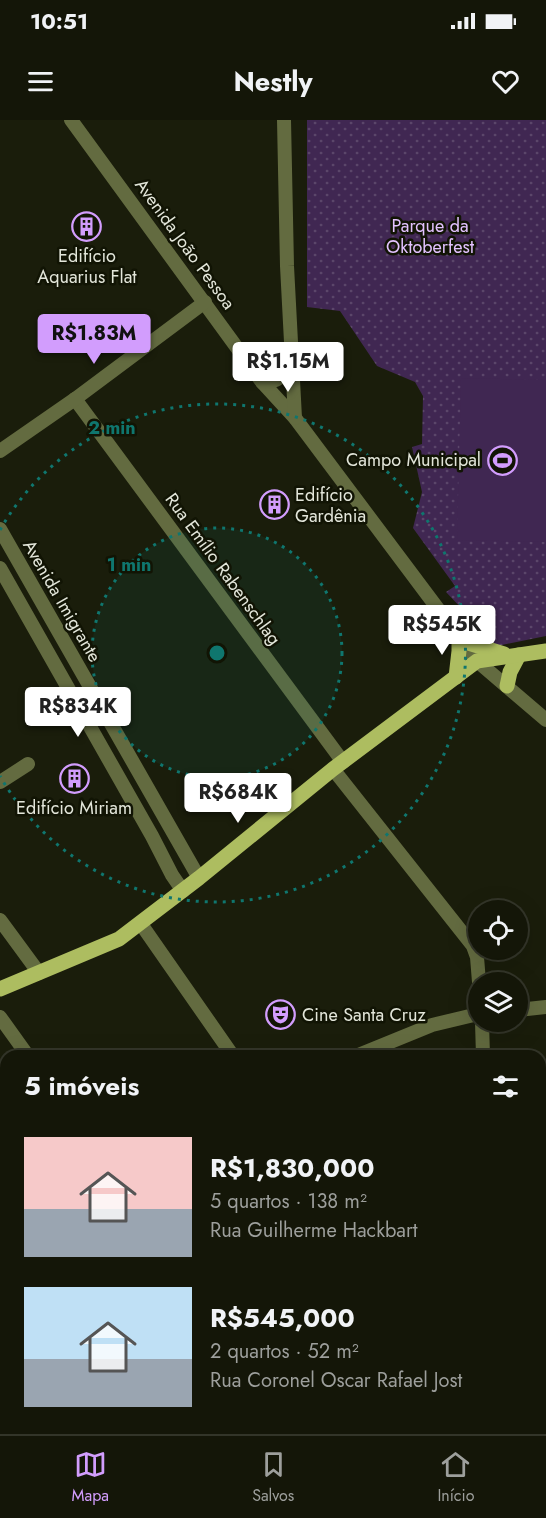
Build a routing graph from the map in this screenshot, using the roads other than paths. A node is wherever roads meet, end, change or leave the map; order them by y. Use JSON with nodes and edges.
{"nodes":[{"id":1,"x":71,"y":120,"type":"edge"},
{"id":2,"x":284,"y":120,"type":"edge"},
{"id":3,"x":205,"y":302,"type":"junction"},
{"id":4,"x":291,"y":363,"type":"junction"},
{"id":5,"x":262,"y":382,"type":"junction"},
{"id":6,"x":75,"y":399,"type":"junction"},
{"id":7,"x":295,"y":418,"type":"junction"},
{"id":8,"x":0,"y":452,"type":"edge"},
{"id":9,"x":0,"y":530,"type":"edge"},
{"id":10,"x":0,"y":568,"type":"edge"},
{"id":11,"x":460,"y":639,"type":"junction"},
{"id":12,"x":546,"y":651,"type":"edge"},
{"id":13,"x":516,"y":655,"type":"junction"},
{"id":14,"x":477,"y":661,"type":"junction"},
{"id":15,"x":456,"y":677,"type":"junction"},
{"id":16,"x":507,"y":686,"type":"junction"},
{"id":17,"x":546,"y":720,"type":"edge"},
{"id":18,"x":28,"y":764,"type":"dead end"},
{"id":19,"x":338,"y":765,"type":"junction"},
{"id":20,"x":0,"y":782,"type":"edge"},
{"id":21,"x":169,"y":825,"type":"junction"},
{"id":22,"x":152,"y":836,"type":"junction"},
{"id":23,"x":199,"y":878,"type":"junction"},
{"id":24,"x":183,"y":891,"type":"junction"},
{"id":25,"x":0,"y":920,"type":"edge"},
{"id":26,"x":141,"y":924,"type":"junction"},
{"id":27,"x":478,"y":972,"type":"edge"},
{"id":28,"x":39,"y":973,"type":"junction"},
{"id":29,"x":0,"y":989,"type":"edge"},
{"id":30,"x":546,"y":1007,"type":"edge"},
{"id":31,"x":528,"y":1009,"type":"edge"},
{"id":32,"x":468,"y":1016,"type":"edge"},
{"id":33,"x":0,"y":1017,"type":"edge"},
{"id":34,"x":482,"y":1032,"type":"edge"},
{"id":35,"x":24,"y":1050,"type":"edge"},
{"id":36,"x":229,"y":1050,"type":"edge"},
{"id":37,"x":371,"y":1050,"type":"edge"},
{"id":38,"x":483,"y":1050,"type":"edge"}],
"edges":[{"from":1,"to":3,"type":"street","name":"Avenida João Pessoa"},
{"from":2,"to":4,"type":"street"},
{"from":3,"to":5,"type":"street","name":"Avenida João Pessoa"},
{"from":3,"to":6,"type":"street"},
{"from":4,"to":5,"type":"street"},
{"from":4,"to":7,"type":"street"},
{"from":5,"to":7,"type":"street","name":"Avenida João Pessoa"},
{"from":6,"to":8,"type":"street"},
{"from":6,"to":19,"type":"street","name":"Rua Emílio Rabenschlag"},
{"from":7,"to":11,"type":"street","name":"Avenida João Pessoa"},
{"from":9,"to":21,"type":"street","name":"Avenida Imigrante"},
{"from":10,"to":22,"type":"street","name":"Avenida Imigrante"},
{"from":11,"to":13,"type":"main road"},
{"from":11,"to":14,"type":"street","name":"Avenida João Pessoa"},
{"from":11,"to":15,"type":"main road"},
{"from":12,"to":13,"type":"main road"},
{"from":13,"to":14,"type":"main road"},
{"from":13,"to":16,"type":"main road"},
{"from":14,"to":15,"type":"main road"},
{"from":14,"to":16,"type":"street","name":"Avenida João Pessoa"},
{"from":15,"to":19,"type":"main road"},
{"from":16,"to":17,"type":"street","name":"Avenida João Pessoa"},
{"from":18,"to":20,"type":"street"},
{"from":19,"to":23,"type":"main road"},
{"from":19,"to":27,"type":"street","name":"Rua Emílio Rabenschlag"},
{"from":21,"to":22,"type":"street"},
{"from":21,"to":23,"type":"street","name":"Avenida Imigrante"},
{"from":22,"to":24,"type":"street","name":"Avenida Imigrante"},
{"from":23,"to":24,"type":"main road"},
{"from":24,"to":26,"type":"main road"},
{"from":25,"to":28,"type":"street"},
{"from":26,"to":28,"type":"main road"},
{"from":26,"to":36,"type":"street"},
{"from":28,"to":29,"type":"main road"},
{"from":30,"to":31,"type":"street"},
{"from":32,"to":37,"type":"street"},
{"from":33,"to":35,"type":"street"},
{"from":34,"to":38,"type":"street"}]}
